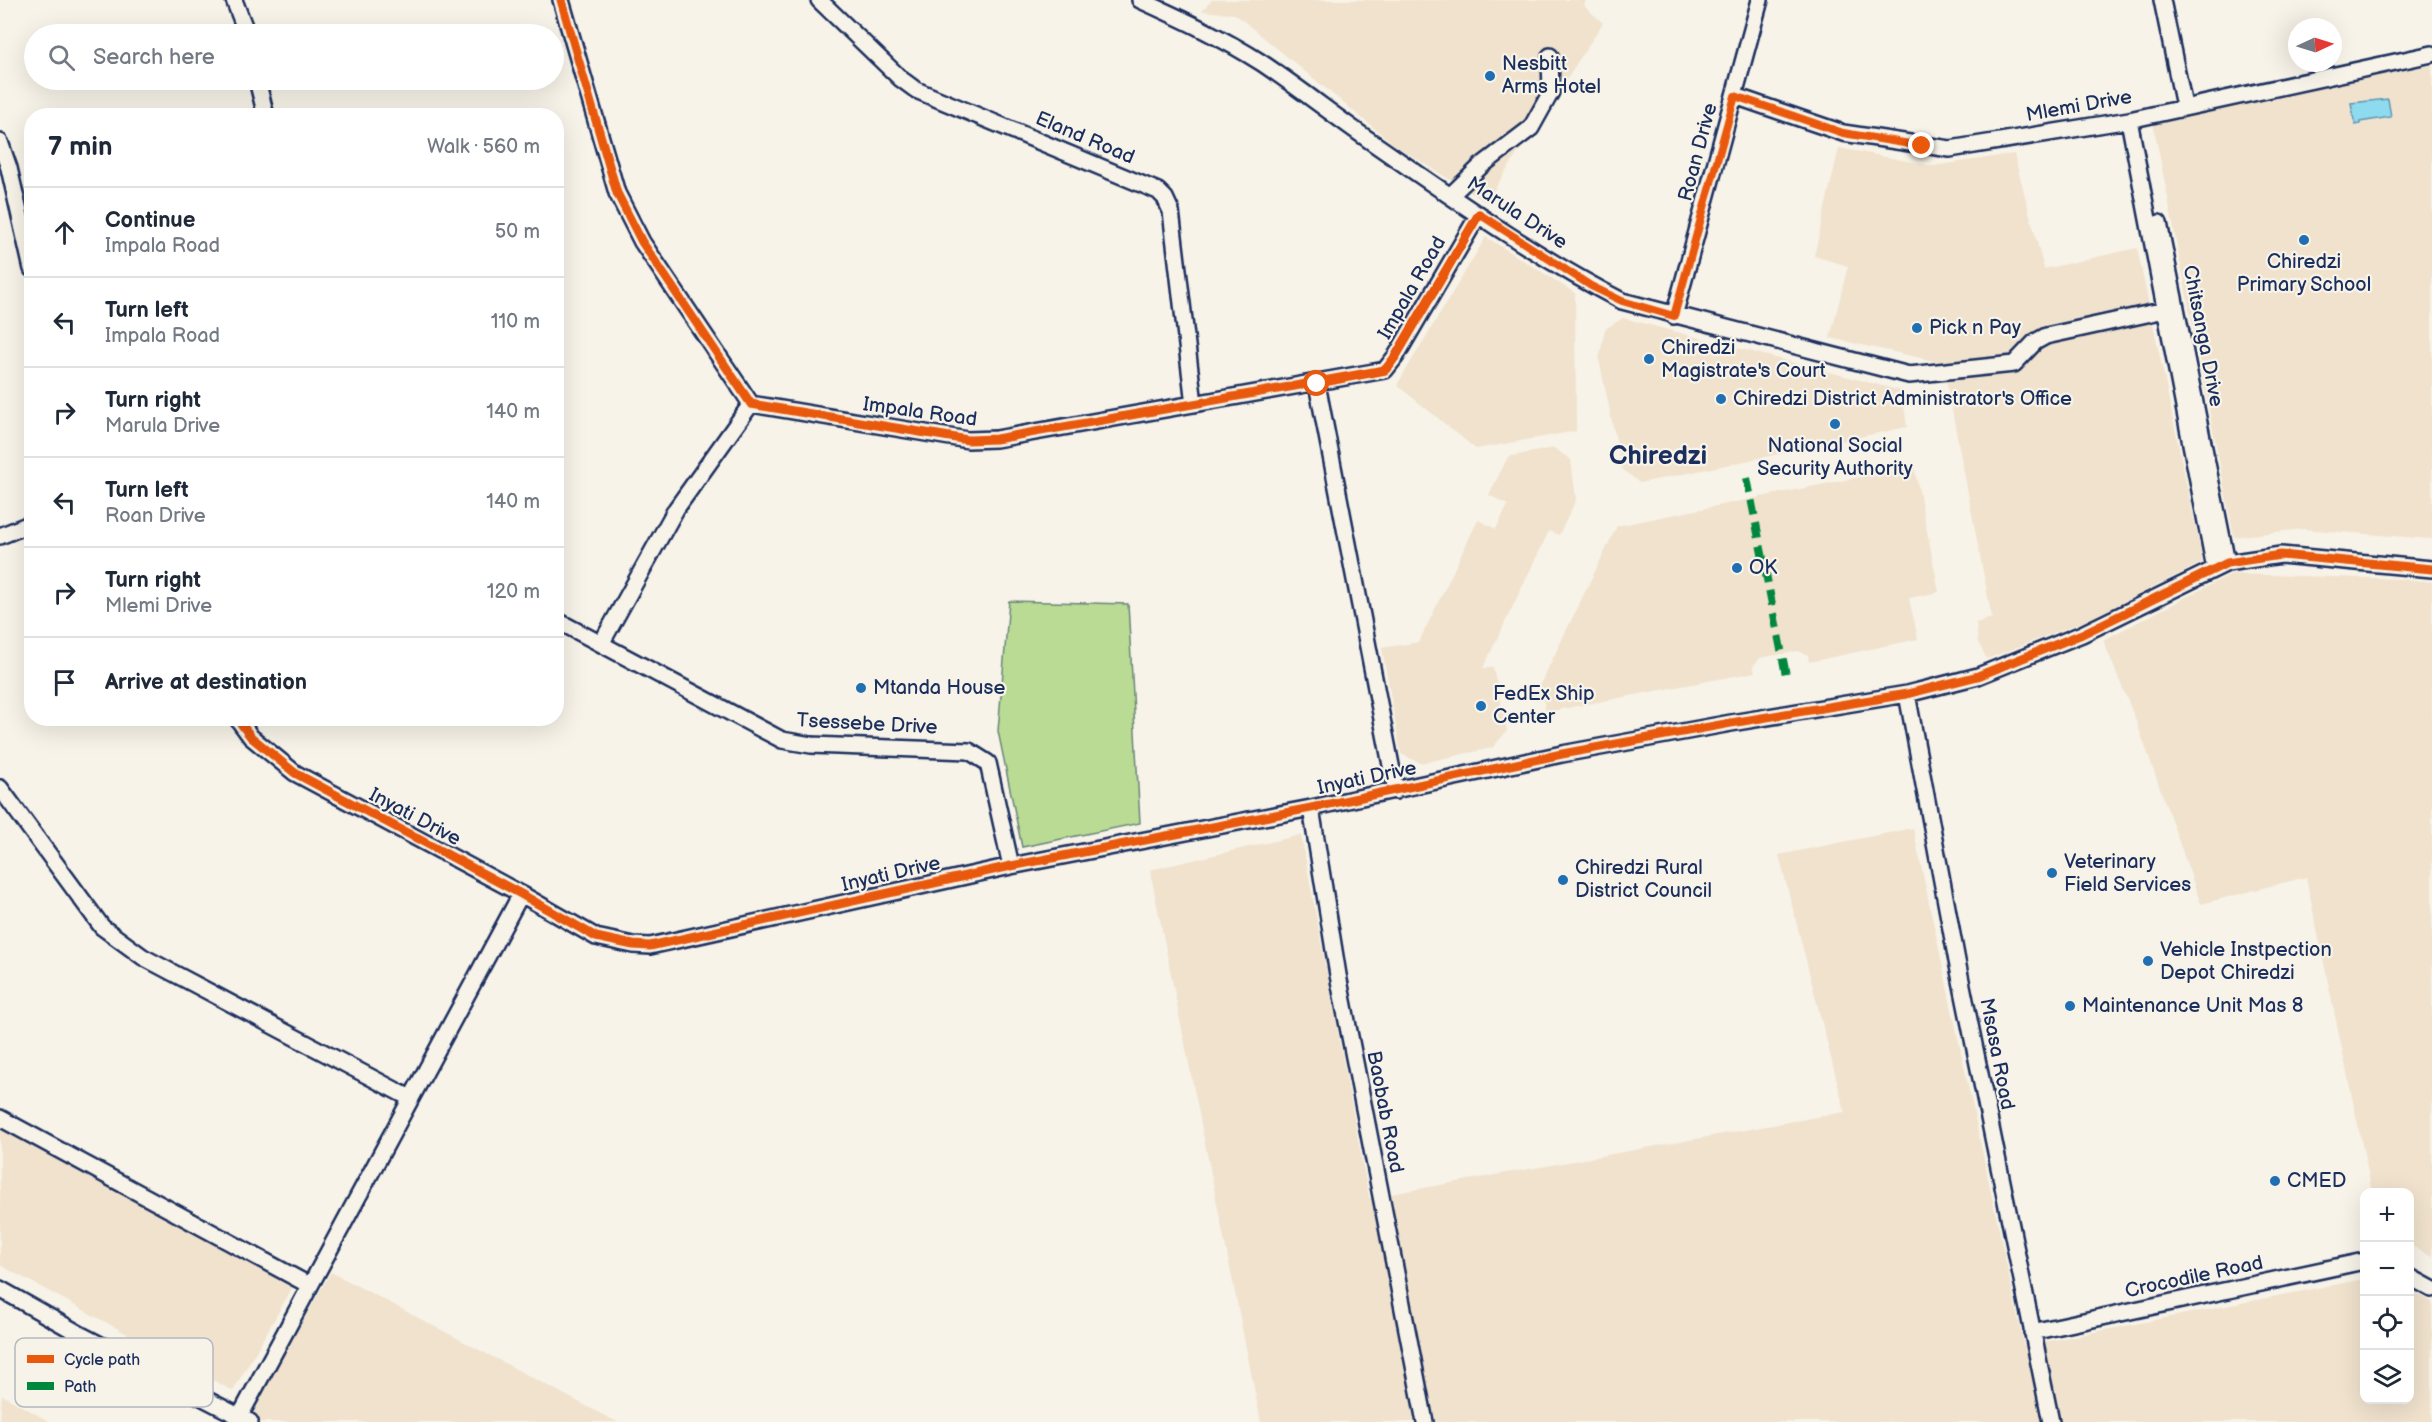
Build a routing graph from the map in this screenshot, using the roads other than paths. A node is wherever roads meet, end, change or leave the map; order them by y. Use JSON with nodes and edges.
{"nodes":[{"id":1,"x":234,"y":0,"type":"edge"},
{"id":2,"x":561,"y":0,"type":"edge"},
{"id":3,"x":819,"y":0,"type":"edge"},
{"id":4,"x":1140,"y":0,"type":"edge"},
{"id":5,"x":1760,"y":0,"type":"edge"},
{"id":6,"x":2162,"y":0,"type":"edge"},
{"id":7,"x":243,"y":24,"type":"edge"},
{"id":8,"x":2432,"y":54,"type":"edge"},
{"id":9,"x":1550,"y":56,"type":"dead end"},
{"id":10,"x":260,"y":90,"type":"edge"},
{"id":11,"x":1735,"y":96,"type":"junction"},
{"id":12,"x":2184,"y":106,"type":"junction"},
{"id":13,"x":264,"y":108,"type":"edge"},
{"id":14,"x":2134,"y":119,"type":"junction"},
{"id":15,"x":0,"y":142,"type":"edge"},
{"id":16,"x":1451,"y":195,"type":"junction"},
{"id":17,"x":1479,"y":214,"type":"junction"},
{"id":18,"x":24,"y":234,"type":"edge"},
{"id":19,"x":2165,"y":310,"type":"junction"},
{"id":20,"x":1674,"y":316,"type":"junction"},
{"id":21,"x":1317,"y":384,"type":"junction"},
{"id":22,"x":752,"y":404,"type":"junction"},
{"id":23,"x":1194,"y":404,"type":"junction"},
{"id":24,"x":24,"y":526,"type":"edge"},
{"id":25,"x":0,"y":536,"type":"edge"},
{"id":26,"x":2221,"y":566,"type":"junction"},
{"id":27,"x":2432,"y":569,"type":"edge"},
{"id":28,"x":564,"y":624,"type":"edge"},
{"id":29,"x":601,"y":644,"type":"junction"},
{"id":30,"x":1907,"y":694,"type":"junction"},
{"id":31,"x":243,"y":726,"type":"edge"},
{"id":32,"x":0,"y":788,"type":"edge"},
{"id":33,"x":1396,"y":791,"type":"junction"},
{"id":34,"x":1311,"y":808,"type":"junction"},
{"id":35,"x":1011,"y":866,"type":"junction"},
{"id":36,"x":521,"y":894,"type":"junction"},
{"id":37,"x":410,"y":1098,"type":"junction"},
{"id":38,"x":0,"y":1118,"type":"edge"},
{"id":39,"x":2360,"y":1262,"type":"edge"},
{"id":40,"x":2414,"y":1280,"type":"edge"},
{"id":41,"x":309,"y":1285,"type":"junction"},
{"id":42,"x":0,"y":1289,"type":"edge"},
{"id":43,"x":2432,"y":1289,"type":"edge"},
{"id":44,"x":2032,"y":1332,"type":"junction"},
{"id":45,"x":89,"y":1338,"type":"edge"},
{"id":46,"x":213,"y":1402,"type":"edge"},
{"id":47,"x":245,"y":1419,"type":"edge"},
{"id":48,"x":1425,"y":1422,"type":"edge"},
{"id":49,"x":2051,"y":1422,"type":"edge"}],
"edges":[{"from":1,"to":7,"type":"street"},
{"from":2,"to":22,"type":"street"},
{"from":3,"to":23,"type":"street","name":"Eland Road"},
{"from":4,"to":16,"type":"street","name":"Marula Drive"},
{"from":5,"to":11,"type":"street","name":"Roan Drive"},
{"from":6,"to":12,"type":"street"},
{"from":8,"to":12,"type":"street","name":"Mlemi Drive"},
{"from":9,"to":16,"type":"street"},
{"from":10,"to":13,"type":"street"},
{"from":11,"to":14,"type":"street","name":"Mlemi Drive"},
{"from":11,"to":20,"type":"street","name":"Roan Drive"},
{"from":12,"to":14,"type":"street","name":"Mlemi Drive"},
{"from":14,"to":19,"type":"street"},
{"from":14,"to":26,"type":"street","name":"Chitsanga Drive"},
{"from":15,"to":18,"type":"street"},
{"from":16,"to":17,"type":"street","name":"Marula Drive"},
{"from":17,"to":20,"type":"street","name":"Marula Drive"},
{"from":17,"to":21,"type":"street","name":"Impala Road"},
{"from":19,"to":20,"type":"street","name":"Marula Drive"},
{"from":19,"to":26,"type":"street"},
{"from":21,"to":23,"type":"street","name":"Impala Road"},
{"from":21,"to":33,"type":"street"},
{"from":22,"to":23,"type":"street","name":"Impala Road"},
{"from":22,"to":29,"type":"street"},
{"from":24,"to":25,"type":"street"},
{"from":26,"to":27,"type":"street","name":"Inyati Drive"},
{"from":26,"to":30,"type":"street","name":"Inyati Drive"},
{"from":28,"to":29,"type":"street","name":"Tsessebe Drive"},
{"from":29,"to":35,"type":"street","name":"Tsessebe Drive"},
{"from":30,"to":33,"type":"street","name":"Inyati Drive"},
{"from":30,"to":44,"type":"street","name":"Msasa Road"},
{"from":31,"to":36,"type":"street","name":"Inyati Drive"},
{"from":32,"to":37,"type":"street"},
{"from":33,"to":34,"type":"street","name":"Inyati Drive"},
{"from":34,"to":35,"type":"street","name":"Inyati Drive"},
{"from":34,"to":48,"type":"street","name":"Baobab Road"},
{"from":35,"to":36,"type":"street","name":"Inyati Drive"},
{"from":36,"to":37,"type":"street"},
{"from":37,"to":41,"type":"street"},
{"from":38,"to":41,"type":"street"},
{"from":39,"to":44,"type":"street","name":"Crocodile Road"},
{"from":40,"to":43,"type":"street"},
{"from":41,"to":47,"type":"street"},
{"from":42,"to":45,"type":"street"},
{"from":44,"to":49,"type":"street","name":"Msasa Road"},
{"from":46,"to":47,"type":"street"}]}
